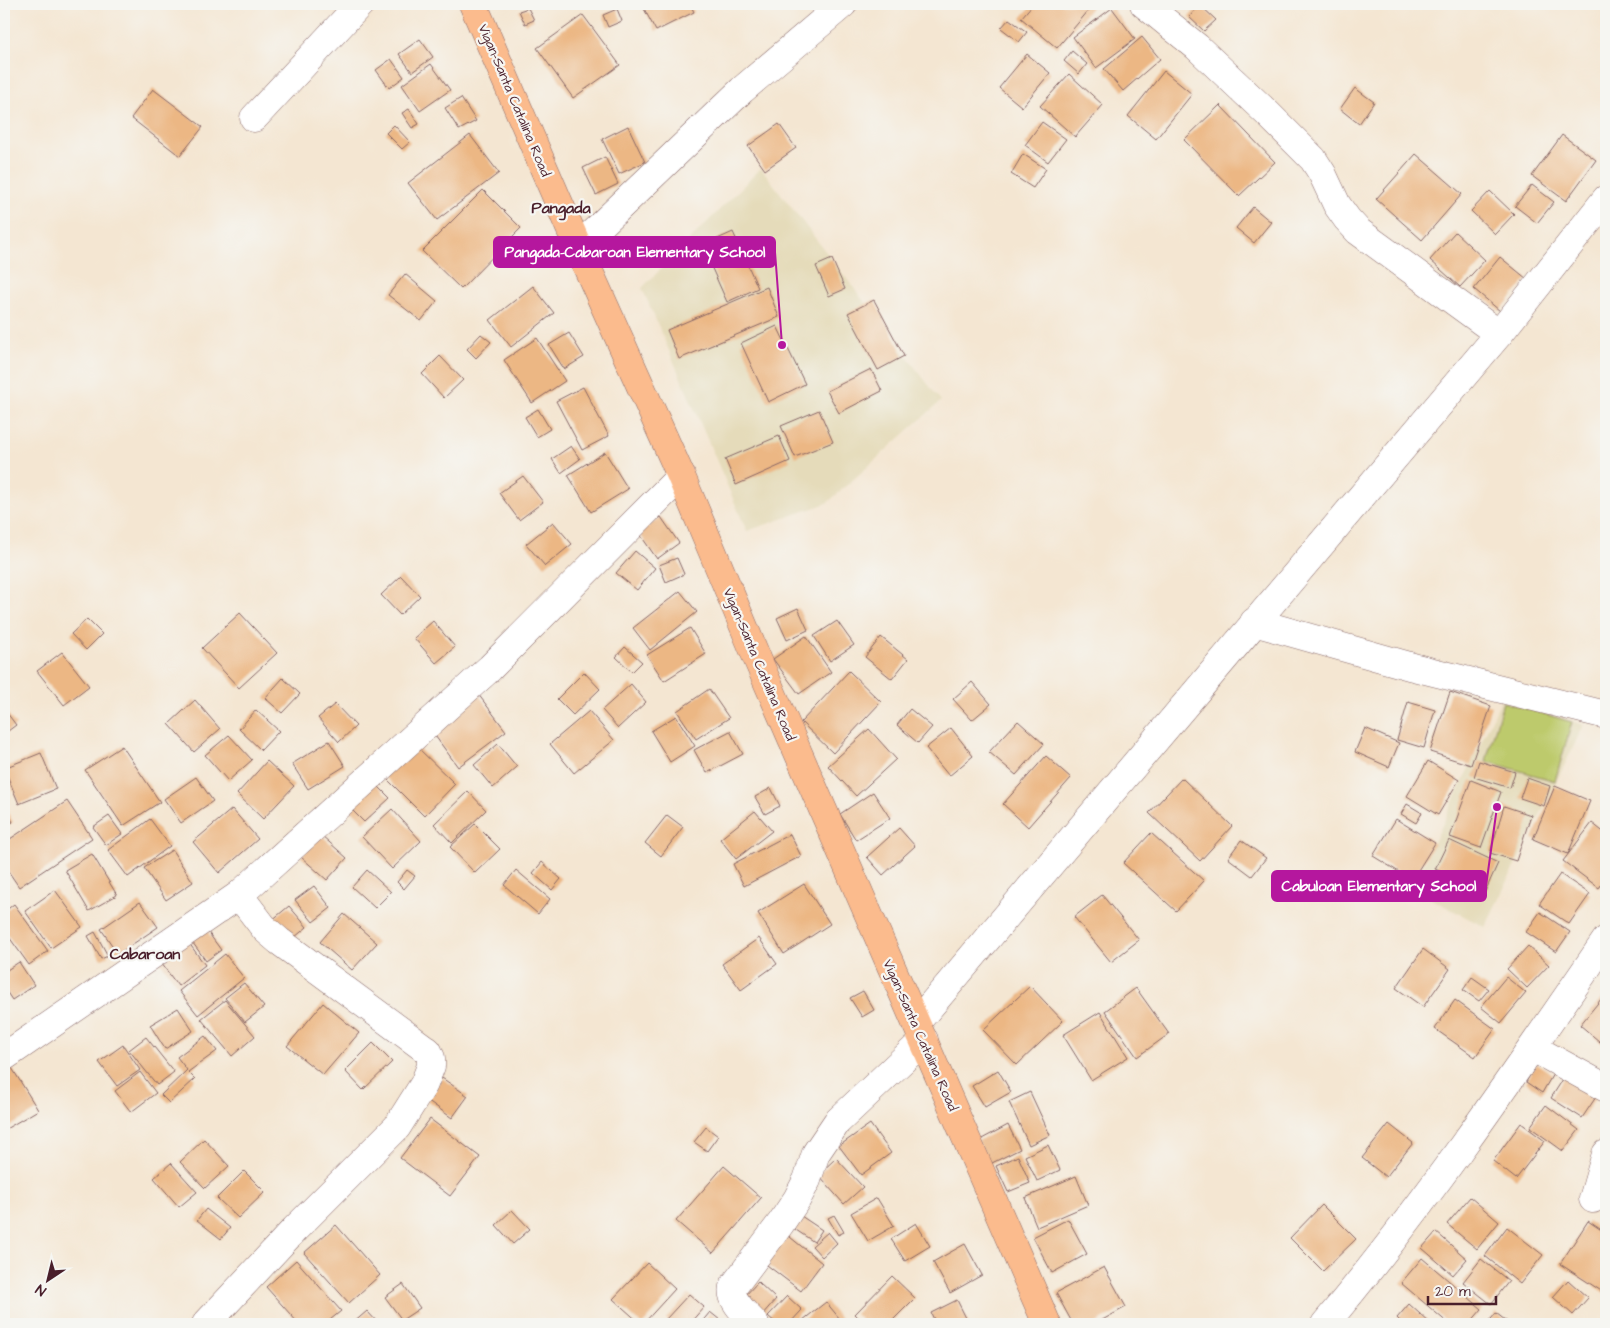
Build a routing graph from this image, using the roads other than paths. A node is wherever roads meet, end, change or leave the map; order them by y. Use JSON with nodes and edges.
{"nodes":[{"id":1,"x":360,"y":4,"type":"edge"},
{"id":2,"x":473,"y":4,"type":"edge"},
{"id":3,"x":842,"y":4,"type":"edge"},
{"id":4,"x":1144,"y":4,"type":"edge"},
{"id":5,"x":254,"y":118,"type":"dead end"},
{"id":6,"x":1606,"y":199,"type":"edge"},
{"id":7,"x":578,"y":247,"type":"junction"},
{"id":8,"x":1499,"y":334,"type":"junction"},
{"id":9,"x":681,"y":476,"type":"junction"},
{"id":10,"x":1254,"y":622,"type":"junction"},
{"id":11,"x":1606,"y":715,"type":"edge"},
{"id":12,"x":239,"y":895,"type":"junction"},
{"id":13,"x":1606,"y":940,"type":"edge"},
{"id":14,"x":920,"y":1032,"type":"junction"},
{"id":15,"x":1532,"y":1048,"type":"junction"},
{"id":16,"x":4,"y":1057,"type":"edge"},
{"id":17,"x":1606,"y":1088,"type":"edge"},
{"id":18,"x":1606,"y":1154,"type":"edge"},
{"id":19,"x":1593,"y":1199,"type":"dead end"},
{"id":20,"x":206,"y":1324,"type":"edge"},
{"id":21,"x":755,"y":1324,"type":"edge"},
{"id":22,"x":1047,"y":1324,"type":"edge"},
{"id":23,"x":1325,"y":1324,"type":"edge"}],
"edges":[{"from":1,"to":5,"type":"street"},
{"from":2,"to":7,"type":"main road","name":"Vigan-Santa Catalina Road"},
{"from":3,"to":7,"type":"street"},
{"from":4,"to":8,"type":"street"},
{"from":6,"to":8,"type":"street"},
{"from":7,"to":9,"type":"main road","name":"Vigan-Santa Catalina Road"},
{"from":8,"to":10,"type":"street"},
{"from":9,"to":12,"type":"street"},
{"from":9,"to":14,"type":"main road","name":"Vigan-Santa Catalina Road"},
{"from":10,"to":11,"type":"street"},
{"from":10,"to":14,"type":"street"},
{"from":12,"to":16,"type":"street"},
{"from":12,"to":20,"type":"street"},
{"from":13,"to":15,"type":"street"},
{"from":14,"to":21,"type":"street"},
{"from":14,"to":22,"type":"main road","name":"Vigan-Santa Catalina Road"},
{"from":15,"to":17,"type":"street"},
{"from":15,"to":23,"type":"street"},
{"from":18,"to":19,"type":"street"}]}
